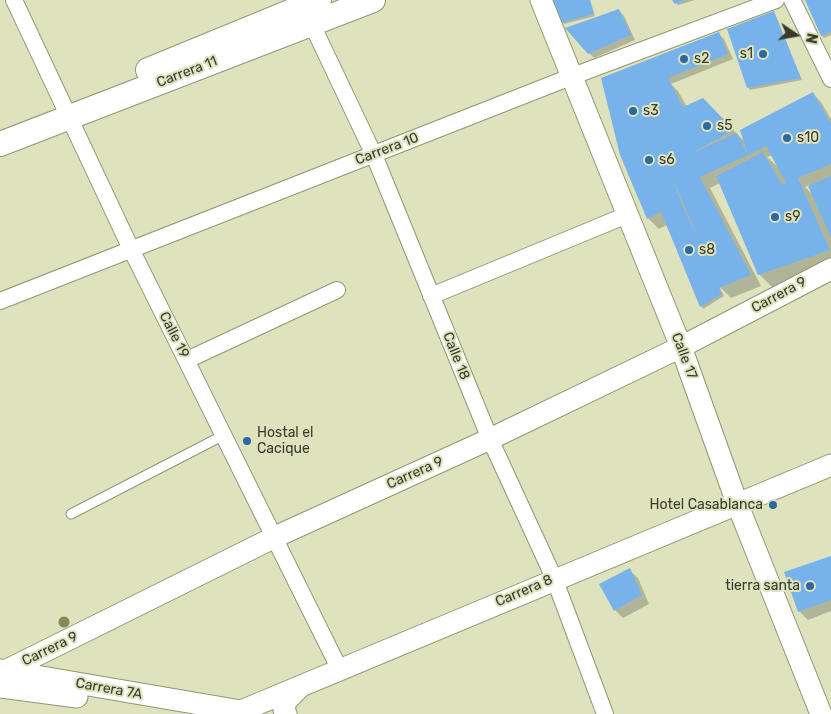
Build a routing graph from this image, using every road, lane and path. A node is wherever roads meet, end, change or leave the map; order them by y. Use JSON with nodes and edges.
{"nodes":[{"id":1,"x":14,"y":0,"type":"edge"},
{"id":2,"x":373,"y":0,"type":"edge"},
{"id":3,"x":541,"y":0,"type":"edge"},
{"id":4,"x":776,"y":0,"type":"edge"},
{"id":5,"x":792,"y":0,"type":"edge"},
{"id":6,"x":309,"y":7,"type":"edge"},
{"id":7,"x":573,"y":76,"type":"junction"},
{"id":8,"x":831,"y":79,"type":"edge"},
{"id":9,"x":66,"y":112,"type":"junction"},
{"id":10,"x":0,"y":128,"type":"edge"},
{"id":11,"x":0,"y":144,"type":"edge"},
{"id":12,"x":374,"y":155,"type":"junction"},
{"id":13,"x":627,"y":215,"type":"junction"},
{"id":14,"x":131,"y":249,"type":"junction"},
{"id":15,"x":831,"y":269,"type":"edge"},
{"id":16,"x":336,"y":290,"type":"dead end"},
{"id":17,"x":432,"y":296,"type":"junction"},
{"id":18,"x":0,"y":301,"type":"edge"},
{"id":19,"x":681,"y":347,"type":"junction"},
{"id":20,"x":187,"y":360,"type":"junction"},
{"id":21,"x":224,"y":435,"type":"junction"},
{"id":22,"x":490,"y":440,"type":"junction"},
{"id":23,"x":831,"y":465,"type":"edge"},
{"id":24,"x":737,"y":503,"type":"junction"},
{"id":25,"x":71,"y":514,"type":"dead end"},
{"id":26,"x":275,"y":537,"type":"junction"},
{"id":27,"x":554,"y":578,"type":"junction"},
{"id":28,"x":339,"y":668,"type":"junction"},
{"id":29,"x":1,"y":676,"type":"edge"},
{"id":30,"x":300,"y":687,"type":"junction"},
{"id":31,"x":221,"y":711,"type":"edge"},
{"id":32,"x":286,"y":714,"type":"edge"},
{"id":33,"x":605,"y":714,"type":"edge"},
{"id":34,"x":821,"y":714,"type":"edge"}],
"edges":[{"from":1,"to":9,"type":"street","name":"Calle 19"},
{"from":2,"to":6,"type":"main road","name":"Carrera 11"},
{"from":3,"to":7,"type":"street","name":"Calle 17"},
{"from":4,"to":7,"type":"street","name":"Carrera 10"},
{"from":5,"to":8,"type":"street"},
{"from":6,"to":9,"type":"main road","name":"Carrera 11"},
{"from":6,"to":12,"type":"street","name":"Calle 18"},
{"from":7,"to":12,"type":"street","name":"Carrera 10"},
{"from":7,"to":13,"type":"street","name":"Calle 17"},
{"from":9,"to":10,"type":"main road","name":"Carrera 11"},
{"from":9,"to":11,"type":"main road","name":"Carrera 11"},
{"from":9,"to":14,"type":"street","name":"Calle 19"},
{"from":12,"to":14,"type":"street","name":"Carrera 10"},
{"from":12,"to":17,"type":"street","name":"Calle 18"},
{"from":13,"to":17,"type":"street"},
{"from":13,"to":19,"type":"street","name":"Calle 17"},
{"from":14,"to":18,"type":"street","name":"Carrera 10"},
{"from":14,"to":20,"type":"street","name":"Calle 19"},
{"from":15,"to":19,"type":"street","name":"Carrera 9"},
{"from":16,"to":20,"type":"street"},
{"from":17,"to":22,"type":"street","name":"Calle 18"},
{"from":19,"to":22,"type":"street","name":"Carrera 9"},
{"from":19,"to":24,"type":"street","name":"Calle 17"},
{"from":20,"to":21,"type":"street","name":"Calle 19"},
{"from":21,"to":25,"type":"lane"},
{"from":21,"to":26,"type":"street","name":"Calle 19"},
{"from":22,"to":26,"type":"street","name":"Carrera 9"},
{"from":22,"to":27,"type":"street","name":"Calle 18"},
{"from":23,"to":24,"type":"street","name":"Carrera 8"},
{"from":24,"to":27,"type":"street","name":"Carrera 8"},
{"from":24,"to":34,"type":"street","name":"Calle 17"},
{"from":26,"to":28,"type":"street","name":"Calle 19"},
{"from":26,"to":29,"type":"street","name":"Carrera 9"},
{"from":27,"to":28,"type":"street","name":"Carrera 8"},
{"from":27,"to":33,"type":"street","name":"Calle 18"},
{"from":28,"to":30,"type":"street","name":"Carrera 8"},
{"from":29,"to":31,"type":"street","name":"Carrera 7A"},
{"from":30,"to":31,"type":"street","name":"Carrera 8"},
{"from":30,"to":32,"type":"street"}]}
